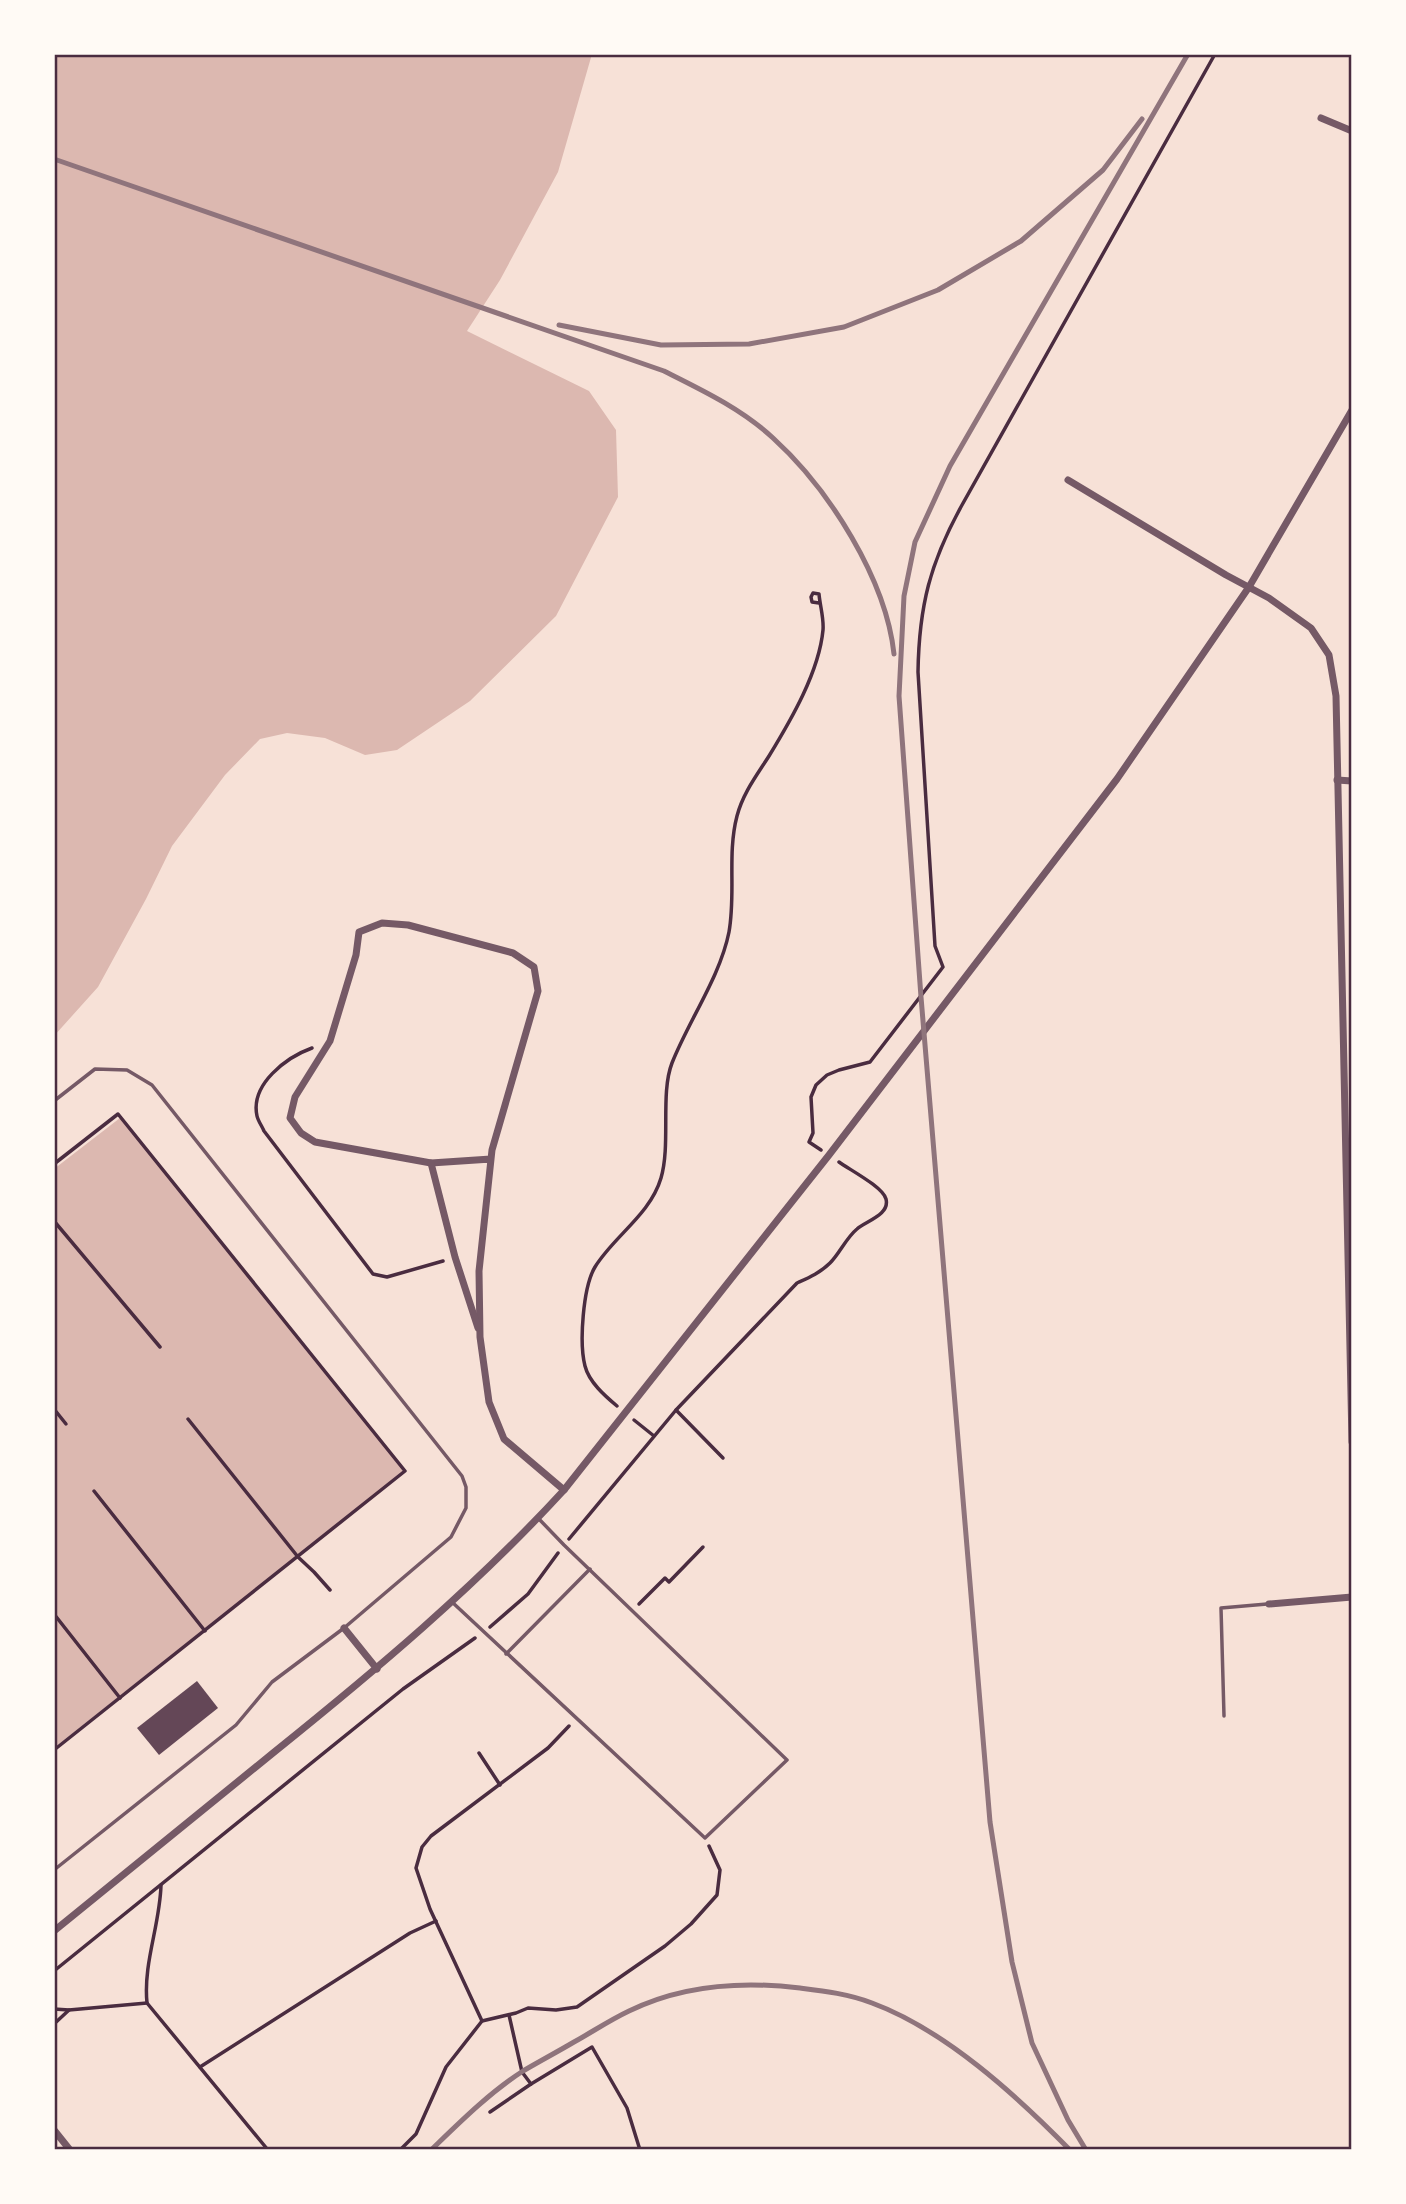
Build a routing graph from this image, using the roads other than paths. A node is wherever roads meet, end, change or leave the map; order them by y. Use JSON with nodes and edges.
{"nodes":[{"id":1,"x":1321,"y":118,"type":"dead end"},
{"id":2,"x":1352,"y":131,"type":"edge"},
{"id":3,"x":1352,"y":411,"type":"edge"},
{"id":4,"x":1068,"y":480,"type":"dead end"},
{"id":5,"x":1249,"y":587,"type":"junction"},
{"id":6,"x":1337,"y":780,"type":"junction"},
{"id":7,"x":1352,"y":781,"type":"edge"},
{"id":8,"x":54,"y":1101,"type":"edge"},
{"id":9,"x":491,"y":1159,"type":"junction"},
{"id":10,"x":431,"y":1163,"type":"junction"},
{"id":11,"x":1349,"y":1256,"type":"edge"},
{"id":12,"x":481,"y":1337,"type":"junction"},
{"id":13,"x":1352,"y":1442,"type":"edge"},
{"id":14,"x":564,"y":1490,"type":"junction"},
{"id":15,"x":538,"y":1518,"type":"junction"},
{"id":16,"x":590,"y":1569,"type":"junction"},
{"id":17,"x":1352,"y":1597,"type":"edge"},
{"id":18,"x":452,"y":1602,"type":"junction"},
{"id":19,"x":1269,"y":1604,"type":"joint"},
{"id":20,"x":344,"y":1628,"type":"junction"},
{"id":21,"x":506,"y":1654,"type":"junction"},
{"id":22,"x":377,"y":1669,"type":"junction"},
{"id":23,"x":1224,"y":1716,"type":"dead end"},
{"id":24,"x":54,"y":1870,"type":"edge"},
{"id":25,"x":54,"y":1931,"type":"edge"},
{"id":26,"x":54,"y":2130,"type":"edge"},
{"id":27,"x":70,"y":2150,"type":"edge"}],
"edges":[{"from":1,"to":2,"type":"street"},
{"from":3,"to":5,"type":"street"},
{"from":4,"to":5,"type":"street"},
{"from":5,"to":6,"type":"street"},
{"from":5,"to":14,"type":"street"},
{"from":6,"to":7,"type":"street"},
{"from":6,"to":11,"type":"street"},
{"from":8,"to":20,"type":"lane"},
{"from":9,"to":10,"type":"street"},
{"from":9,"to":10,"type":"street"},
{"from":9,"to":12,"type":"street"},
{"from":10,"to":12,"type":"street"},
{"from":11,"to":13,"type":"street"},
{"from":12,"to":14,"type":"street"},
{"from":14,"to":15,"type":"street"},
{"from":15,"to":16,"type":"lane"},
{"from":15,"to":18,"type":"street"},
{"from":16,"to":21,"type":"lane"},
{"from":16,"to":21,"type":"lane"},
{"from":17,"to":19,"type":"street"},
{"from":18,"to":21,"type":"lane"},
{"from":18,"to":22,"type":"street"},
{"from":19,"to":23,"type":"lane"},
{"from":20,"to":22,"type":"street"},
{"from":20,"to":24,"type":"lane"},
{"from":22,"to":25,"type":"street"},
{"from":26,"to":27,"type":"street"}]}
